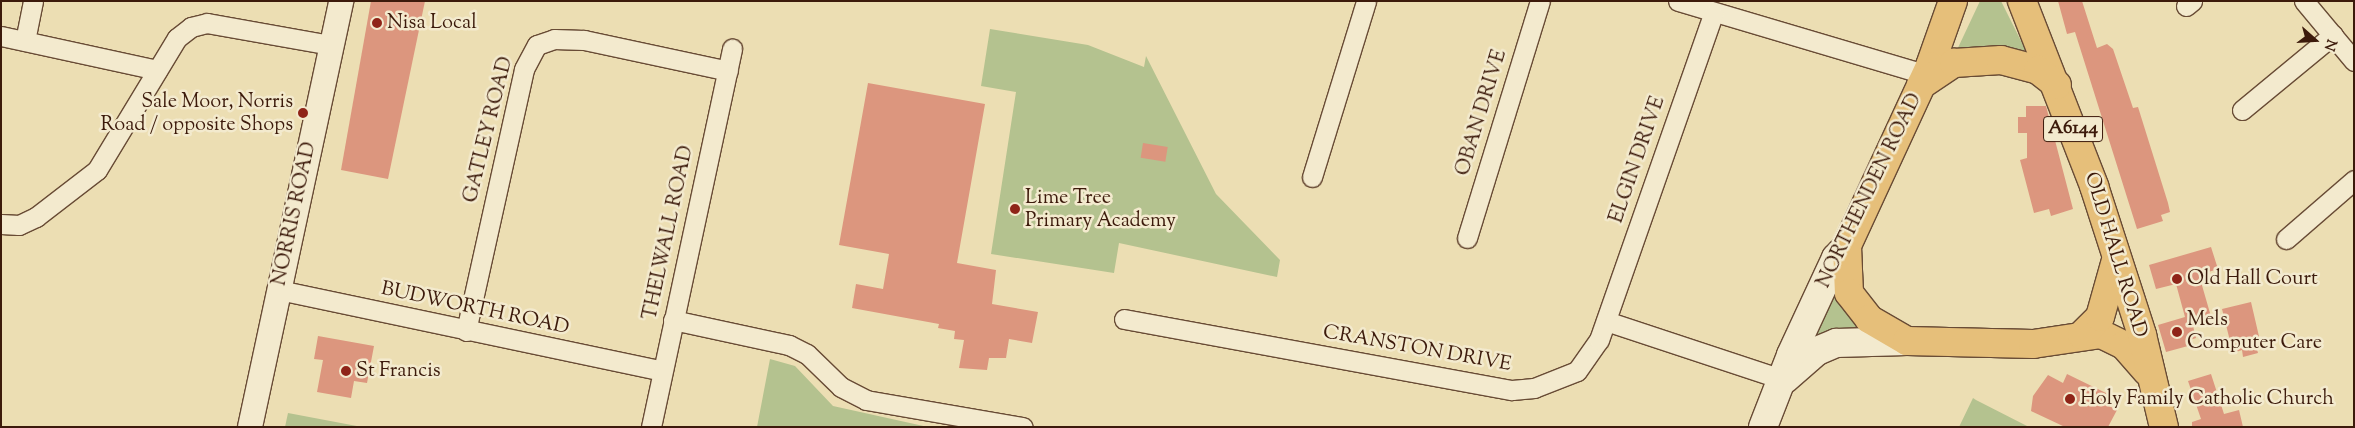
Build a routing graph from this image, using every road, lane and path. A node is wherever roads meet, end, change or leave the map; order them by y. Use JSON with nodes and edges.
{"nodes":[{"id":1,"x":33,"y":1,"type":"edge"},
{"id":2,"x":342,"y":1,"type":"edge"},
{"id":3,"x":1366,"y":1,"type":"edge"},
{"id":4,"x":1540,"y":1,"type":"edge"},
{"id":5,"x":1678,"y":1,"type":"edge"},
{"id":6,"x":1953,"y":1,"type":"edge"},
{"id":7,"x":2022,"y":1,"type":"edge"},
{"id":8,"x":2304,"y":1,"type":"edge"},
{"id":9,"x":1714,"y":14,"type":"junction"},
{"id":10,"x":2333,"y":35,"type":"junction"},
{"id":11,"x":1,"y":36,"type":"edge"},
{"id":12,"x":25,"y":41,"type":"junction"},
{"id":13,"x":331,"y":45,"type":"junction"},
{"id":14,"x":732,"y":50,"type":"dead end"},
{"id":15,"x":2354,"y":61,"type":"edge"},
{"id":16,"x":157,"y":70,"type":"junction"},
{"id":17,"x":728,"y":71,"type":"junction"},
{"id":18,"x":1923,"y":79,"type":"junction"},
{"id":19,"x":2057,"y":86,"type":"junction"},
{"id":20,"x":2242,"y":110,"type":"dead end"},
{"id":21,"x":1312,"y":177,"type":"dead end"},
{"id":22,"x":2354,"y":180,"type":"edge"},
{"id":23,"x":1,"y":224,"type":"edge"},
{"id":24,"x":1467,"y":238,"type":"dead end"},
{"id":25,"x":2286,"y":239,"type":"dead end"},
{"id":26,"x":1847,"y":246,"type":"junction"},
{"id":27,"x":2116,"y":260,"type":"junction"},
{"id":28,"x":279,"y":290,"type":"junction"},
{"id":29,"x":1124,"y":319,"type":"dead end"},
{"id":30,"x":673,"y":320,"type":"junction"},
{"id":31,"x":1606,"y":322,"type":"junction"},
{"id":32,"x":466,"y":331,"type":"junction"},
{"id":33,"x":2082,"y":335,"type":"junction"},
{"id":34,"x":1907,"y":342,"type":"junction"},
{"id":35,"x":2147,"y":370,"type":"junction"},
{"id":36,"x":662,"y":371,"type":"junction"},
{"id":37,"x":1784,"y":380,"type":"junction"},
{"id":38,"x":250,"y":427,"type":"edge"},
{"id":39,"x":651,"y":427,"type":"edge"},
{"id":40,"x":1023,"y":427,"type":"edge"},
{"id":41,"x":1763,"y":427,"type":"edge"},
{"id":42,"x":2164,"y":427,"type":"edge"}],
"edges":[{"from":1,"to":12,"type":"street"},
{"from":2,"to":13,"type":"street","name":"NORRIS ROAD"},
{"from":3,"to":21,"type":"street"},
{"from":4,"to":24,"type":"street","name":"OBAN DRIVE"},
{"from":5,"to":9,"type":"street"},
{"from":6,"to":18,"type":"main road","name":"NORTHENDEN ROAD"},
{"from":7,"to":19,"type":"main road","name":"OLD HALL ROAD","number":"A6144"},
{"from":8,"to":10,"type":"street"},
{"from":9,"to":18,"type":"street"},
{"from":9,"to":31,"type":"street","name":"ELGIN DRIVE"},
{"from":10,"to":15,"type":"street"},
{"from":10,"to":20,"type":"street"},
{"from":11,"to":12,"type":"street"},
{"from":12,"to":16,"type":"street"},
{"from":13,"to":16,"type":"street"},
{"from":13,"to":28,"type":"street","name":"NORRIS ROAD"},
{"from":14,"to":17,"type":"street","name":"THELWALL ROAD"},
{"from":16,"to":23,"type":"street"},
{"from":17,"to":30,"type":"street","name":"THELWALL ROAD"},
{"from":17,"to":32,"type":"street","name":"GATLEY ROAD"},
{"from":18,"to":19,"type":"main road","number":"A6144"},
{"from":18,"to":26,"type":"main road","name":"NORTHENDEN ROAD"},
{"from":19,"to":27,"type":"main road","name":"OLD HALL ROAD","number":"A6144"},
{"from":22,"to":25,"type":"street"},
{"from":26,"to":34,"type":"main road"},
{"from":26,"to":37,"type":"main road","name":"NORTHENDEN ROAD"},
{"from":27,"to":33,"type":"main road"},
{"from":27,"to":35,"type":"main road","name":"OLD HALL ROAD","number":"A6144"},
{"from":28,"to":32,"type":"street","name":"BUDWORTH ROAD"},
{"from":28,"to":38,"type":"street","name":"NORRIS ROAD"},
{"from":29,"to":31,"type":"street","name":"CRANSTON DRIVE"},
{"from":30,"to":36,"type":"street","name":"THELWALL ROAD"},
{"from":30,"to":40,"type":"street"},
{"from":31,"to":37,"type":"street"},
{"from":32,"to":36,"type":"street","name":"BUDWORTH ROAD"},
{"from":33,"to":34,"type":"main road","number":"A6144"},
{"from":33,"to":35,"type":"main road","name":"OLD HALL ROAD","number":"A6144"},
{"from":34,"to":37,"type":"main road","name":"NORTHENDEN ROAD"},
{"from":35,"to":42,"type":"main road","name":"OLD HALL ROAD","number":"A6144"},
{"from":36,"to":39,"type":"street","name":"THELWALL ROAD"},
{"from":37,"to":41,"type":"main road","name":"NORTHENDEN ROAD"}]}
